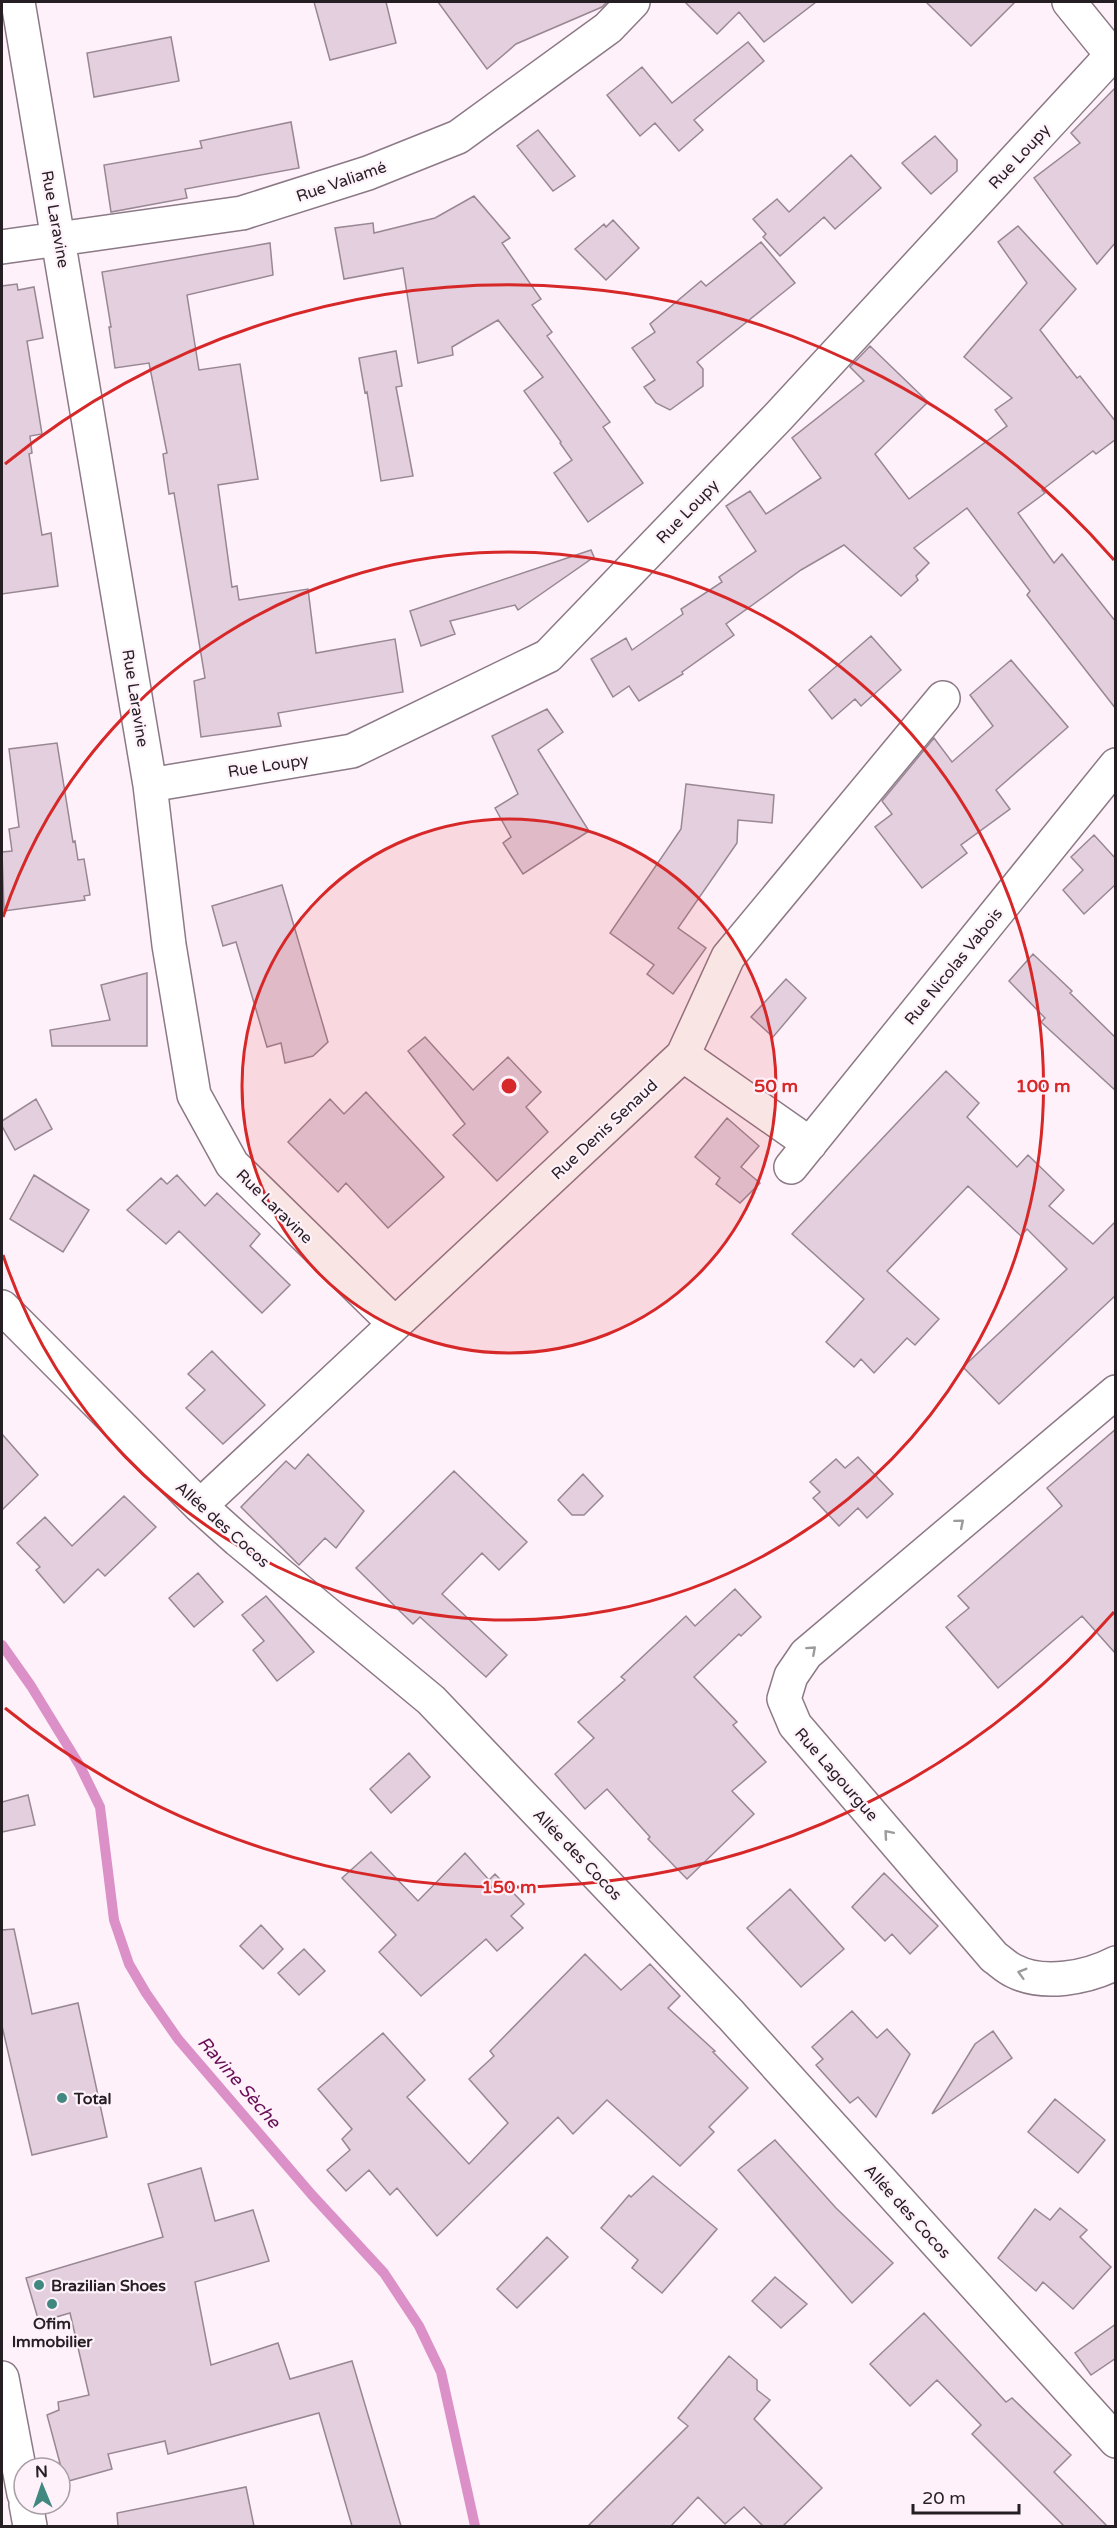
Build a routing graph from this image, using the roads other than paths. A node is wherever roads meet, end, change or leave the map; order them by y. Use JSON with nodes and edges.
{"nodes":[{"id":1,"x":18,"y":2,"type":"edge"},
{"id":2,"x":633,"y":2,"type":"edge"},
{"id":3,"x":1068,"y":2,"type":"edge"},
{"id":4,"x":1114,"y":57,"type":"edge"},
{"id":5,"x":59,"y":238,"type":"junction"},
{"id":6,"x":2,"y":247,"type":"edge"},
{"id":7,"x":942,"y":698,"type":"dead end"},
{"id":8,"x":1116,"y":765,"type":"edge"},
{"id":9,"x":150,"y":785,"type":"junction"},
{"id":10,"x":683,"y":1055,"type":"junction"},
{"id":11,"x":2,"y":1307,"type":"edge"},
{"id":12,"x":394,"y":1323,"type":"junction"},
{"id":13,"x":1116,"y":1392,"type":"edge"},
{"id":14,"x":200,"y":1506,"type":"junction"},
{"id":15,"x":1116,"y":1963,"type":"edge"},
{"id":16,"x":2,"y":2378,"type":"edge"},
{"id":17,"x":1116,"y":2442,"type":"edge"},
{"id":18,"x":17,"y":2456,"type":"edge"}],
"edges":[{"from":1,"to":5,"type":"street","name":"Rue Laravine"},
{"from":2,"to":5,"type":"street","name":"Rue Valiamé"},
{"from":3,"to":4,"type":"street"},
{"from":4,"to":9,"type":"street","name":"Rue Loupy"},
{"from":5,"to":6,"type":"street","name":"Rue Valiamé"},
{"from":5,"to":9,"type":"street","name":"Rue Laravine"},
{"from":7,"to":10,"type":"street","name":"Rue Denis Senaud"},
{"from":8,"to":10,"type":"street","name":"Rue Nicolas Vabois"},
{"from":9,"to":12,"type":"street","name":"Rue Laravine"},
{"from":10,"to":12,"type":"street","name":"Rue Denis Senaud"},
{"from":11,"to":14,"type":"street","name":"Allée des Cocos"},
{"from":12,"to":14,"type":"street","name":"Rue Denis Senaud"},
{"from":15,"to":13,"type":"street","name":"Rue Lagourgue","one_way":true},
{"from":14,"to":17,"type":"street","name":"Allée des Cocos"},
{"from":16,"to":18,"type":"street"}]}
